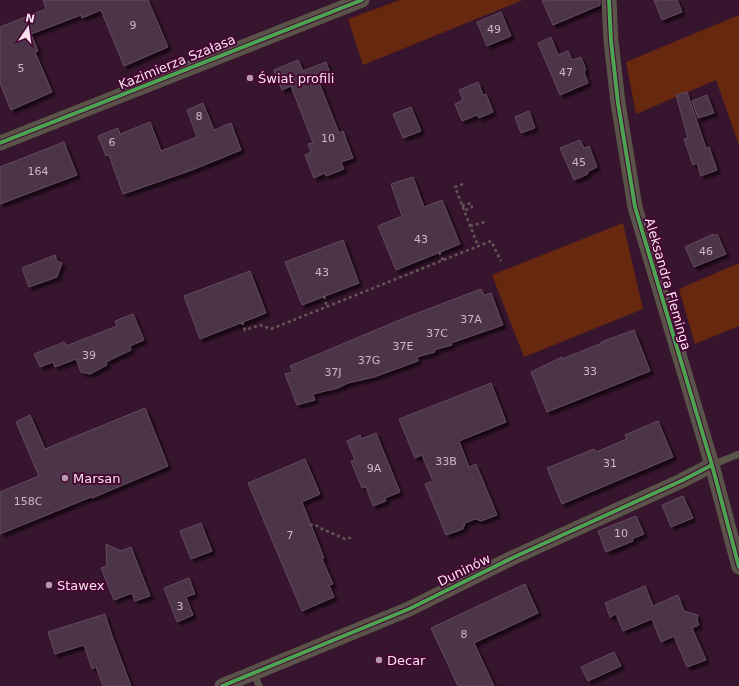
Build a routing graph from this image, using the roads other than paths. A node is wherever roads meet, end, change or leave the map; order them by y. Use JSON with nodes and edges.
{"nodes":[{"id":1,"x":362,"y":0,"type":"edge"},
{"id":2,"x":610,"y":0,"type":"edge"},
{"id":3,"x":0,"y":143,"type":"edge"},
{"id":4,"x":739,"y":454,"type":"edge"},
{"id":5,"x":712,"y":465,"type":"junction"},
{"id":6,"x":739,"y":567,"type":"edge"},
{"id":7,"x":256,"y":680,"type":"edge"},
{"id":8,"x":222,"y":686,"type":"edge"}],
"edges":[{"from":1,"to":3,"type":"street","name":"Kazimierza Szałasa"},
{"from":2,"to":5,"type":"street","name":"Aleksandra Fleminga"},
{"from":4,"to":5,"type":"lane"},
{"from":5,"to":6,"type":"street","name":"Aleksandra Fleminga"},
{"from":5,"to":7,"type":"street","name":"Duninów"},
{"from":7,"to":8,"type":"street","name":"Duninów"}]}
